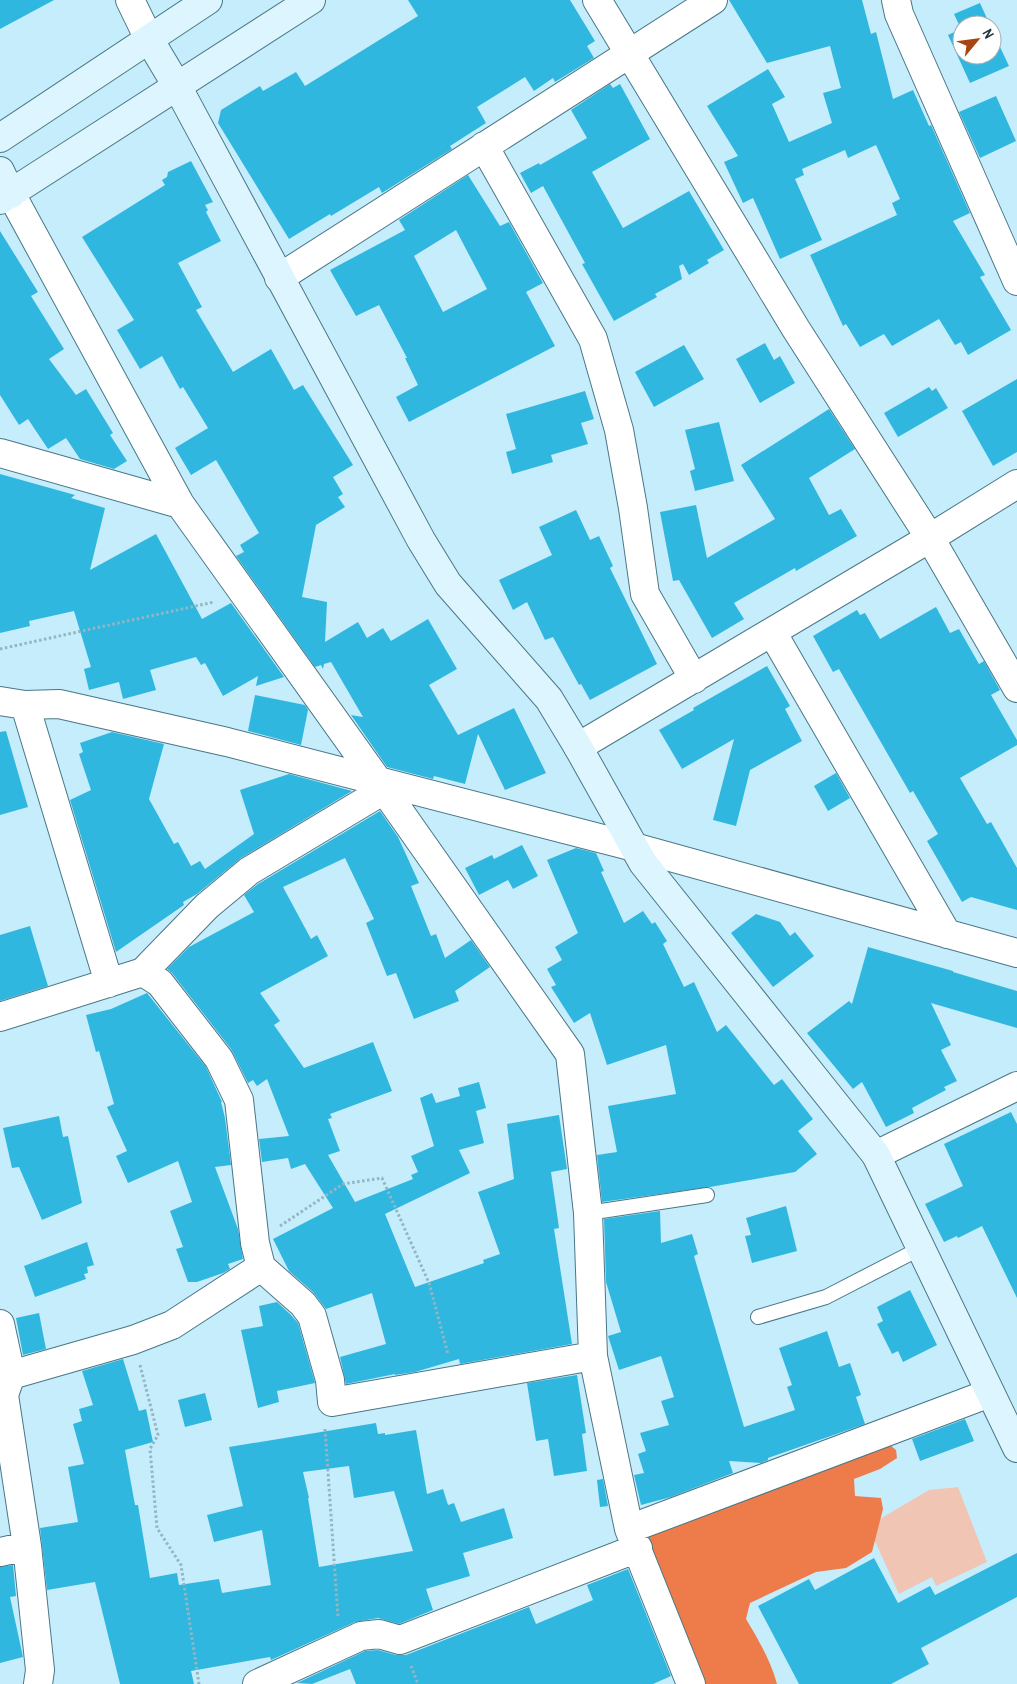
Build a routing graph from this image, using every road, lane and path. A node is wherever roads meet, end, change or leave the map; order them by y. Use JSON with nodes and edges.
{"nodes":[{"id":1,"x":130,"y":0,"type":"edge"},
{"id":2,"x":208,"y":0,"type":"edge"},
{"id":3,"x":311,"y":0,"type":"edge"},
{"id":4,"x":597,"y":0,"type":"edge"},
{"id":5,"x":713,"y":0,"type":"edge"},
{"id":6,"x":896,"y":0,"type":"edge"},
{"id":7,"x":149,"y":38,"type":"junction"},
{"id":8,"x":629,"y":54,"type":"junction"},
{"id":9,"x":177,"y":86,"type":"junction"},
{"id":10,"x":0,"y":138,"type":"edge"},
{"id":11,"x":484,"y":146,"type":"junction"},
{"id":12,"x":4,"y":188,"type":"edge"},
{"id":13,"x":279,"y":278,"type":"junction"},
{"id":14,"x":1017,"y":282,"type":"edge"},
{"id":15,"x":0,"y":453,"type":"edge"},
{"id":16,"x":1017,"y":484,"type":"edge"},
{"id":17,"x":180,"y":504,"type":"junction"},
{"id":18,"x":930,"y":538,"type":"junction"},
{"id":19,"x":244,"y":595,"type":"junction"},
{"id":20,"x":772,"y":632,"type":"junction"},
{"id":21,"x":0,"y":648,"type":"edge"},
{"id":22,"x":694,"y":679,"type":"junction"},
{"id":23,"x":1017,"y":688,"type":"edge"},
{"id":24,"x":13,"y":703,"type":"edge"},
{"id":25,"x":578,"y":747,"type":"junction"},
{"id":26,"x":381,"y":785,"type":"junction"},
{"id":27,"x":634,"y":847,"type":"junction"},
{"id":28,"x":946,"y":934,"type":"junction"},
{"id":29,"x":1017,"y":953,"type":"edge"},
{"id":30,"x":143,"y":972,"type":"junction"},
{"id":31,"x":110,"y":983,"type":"junction"},
{"id":32,"x":0,"y":1017,"type":"edge"},
{"id":33,"x":1017,"y":1086,"type":"edge"},
{"id":34,"x":876,"y":1155,"type":"junction"},
{"id":35,"x":707,"y":1195,"type":"dead end"},
{"id":36,"x":588,"y":1213,"type":"junction"},
{"id":37,"x":921,"y":1248,"type":"junction"},
{"id":38,"x":258,"y":1255,"type":"junction"},
{"id":39,"x":758,"y":1317,"type":"dead end"},
{"id":40,"x":0,"y":1324,"type":"edge"},
{"id":41,"x":133,"y":1340,"type":"junction"},
{"id":42,"x":593,"y":1356,"type":"junction"},
{"id":43,"x":11,"y":1375,"type":"junction"},
{"id":44,"x":455,"y":1380,"type":"junction"},
{"id":45,"x":990,"y":1393,"type":"junction"},
{"id":46,"x":332,"y":1402,"type":"junction"},
{"id":47,"x":1017,"y":1448,"type":"edge"},
{"id":48,"x":633,"y":1539,"type":"junction"},
{"id":49,"x":27,"y":1546,"type":"junction"},
{"id":50,"x":0,"y":1552,"type":"edge"},
{"id":51,"x":340,"y":1646,"type":"junction"},
{"id":52,"x":38,"y":1684,"type":"edge"},
{"id":53,"x":199,"y":1684,"type":"edge"},
{"id":54,"x":257,"y":1684,"type":"edge"},
{"id":55,"x":692,"y":1684,"type":"edge"}],
"edges":[{"from":1,"to":7,"type":"street"},
{"from":2,"to":7,"type":"street"},
{"from":3,"to":9,"type":"street"},
{"from":4,"to":8,"type":"street"},
{"from":5,"to":8,"type":"street"},
{"from":6,"to":14,"type":"street"},
{"from":7,"to":9,"type":"street"},
{"from":7,"to":10,"type":"street"},
{"from":8,"to":11,"type":"street"},
{"from":8,"to":18,"type":"street"},
{"from":9,"to":12,"type":"street"},
{"from":9,"to":13,"type":"street"},
{"from":11,"to":13,"type":"street"},
{"from":11,"to":22,"type":"street"},
{"from":12,"to":17,"type":"street"},
{"from":13,"to":25,"type":"street"},
{"from":15,"to":17,"type":"street"},
{"from":16,"to":18,"type":"street"},
{"from":17,"to":19,"type":"street"},
{"from":18,"to":20,"type":"street"},
{"from":18,"to":23,"type":"street"},
{"from":19,"to":21,"type":"path"},
{"from":19,"to":26,"type":"street"},
{"from":20,"to":22,"type":"street"},
{"from":20,"to":28,"type":"street"},
{"from":22,"to":25,"type":"street"},
{"from":24,"to":26,"type":"street"},
{"from":24,"to":31,"type":"street"},
{"from":25,"to":27,"type":"street"},
{"from":26,"to":27,"type":"street"},
{"from":26,"to":30,"type":"street"},
{"from":26,"to":36,"type":"street"},
{"from":27,"to":28,"type":"street"},
{"from":27,"to":34,"type":"street"},
{"from":28,"to":29,"type":"street"},
{"from":30,"to":31,"type":"street"},
{"from":30,"to":38,"type":"street"},
{"from":31,"to":32,"type":"street"},
{"from":33,"to":34,"type":"street"},
{"from":34,"to":37,"type":"street"},
{"from":35,"to":36,"type":"lane"},
{"from":36,"to":42,"type":"street"},
{"from":37,"to":39,"type":"lane"},
{"from":37,"to":45,"type":"street"},
{"from":38,"to":41,"type":"street"},
{"from":38,"to":44,"type":"path"},
{"from":38,"to":46,"type":"street"},
{"from":40,"to":43,"type":"street"},
{"from":41,"to":43,"type":"street"},
{"from":41,"to":53,"type":"path"},
{"from":42,"to":44,"type":"street"},
{"from":42,"to":48,"type":"street"},
{"from":43,"to":49,"type":"street"},
{"from":44,"to":46,"type":"street"},
{"from":45,"to":47,"type":"street"},
{"from":45,"to":48,"type":"street"},
{"from":46,"to":51,"type":"path"},
{"from":48,"to":51,"type":"street"},
{"from":48,"to":55,"type":"street"},
{"from":49,"to":50,"type":"street"},
{"from":49,"to":52,"type":"street"},
{"from":51,"to":54,"type":"street"}]}
